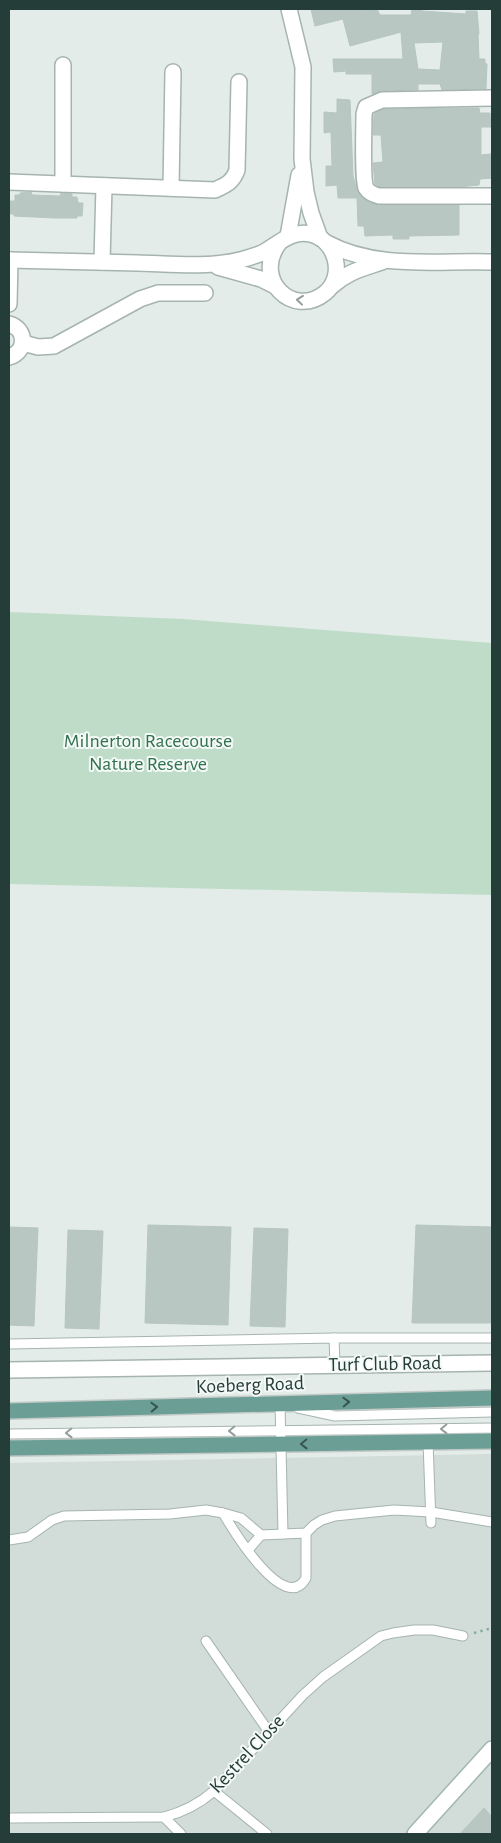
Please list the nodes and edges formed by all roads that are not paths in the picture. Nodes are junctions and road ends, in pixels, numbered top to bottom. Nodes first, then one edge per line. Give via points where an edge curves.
1 (289, 9) edge
2 (63, 65) dead end
3 (174, 72) dead end
4 (239, 82) dead end
5 (492, 98) edge
6 (302, 159) junction
7 (9, 182) edge
8 (63, 184) junction
9 (104, 186) junction
10 (171, 188) junction
11 (492, 196) edge
12 (283, 240) junction
13 (323, 240) junction
14 (9, 260) edge
15 (389, 261) junction
16 (102, 262) junction
17 (492, 262) edge
18 (209, 265) junction
19 (275, 286) junction
20 (331, 287) junction
21 (205, 293) dead end
22 (9, 304) edge
23 (9, 324) edge
24 (23, 343) junction
25 (9, 357) edge
26 (334, 1338) junction
27 (492, 1338) edge
28 (9, 1344) edge
29 (492, 1363) edge
30 (335, 1365) junction
31 (9, 1370) edge
32 (492, 1398) edge
33 (280, 1404) junction
34 (9, 1411) edge
35 (492, 1412) edge
36 (492, 1428) edge
37 (9, 1434) edge
38 (281, 1437) junction
39 (492, 1441) edge
40 (428, 1442) junction
41 (9, 1448) edge
42 (431, 1512) junction
43 (223, 1513) junction
44 (492, 1522) edge
45 (431, 1523) dead end
46 (283, 1534) junction
47 (306, 1534) junction
48 (261, 1536) junction
49 (9, 1540) edge
50 (248, 1550) junction
51 (463, 1636) road end
52 (206, 1641) dead end
53 (269, 1732) junction
54 (492, 1749) edge
55 (214, 1792) junction
56 (164, 1817) junction
57 (9, 1818) edge
58 (181, 1834) edge
59 (266, 1834) edge
60 (415, 1834) edge

1 - 6 street via 303,67
2 - 8 street
3 - 10 street
4 - 10 street via 237,170 234,179 215,190
5 - 11 street via 382,100 366,107 364,114 365,177 366,188 371,193 379,196
6 - 12 street
6 - 13 street via 311,213
7 - 8 street
8 - 9 street
9 - 10 street
9 - 16 street
12 - 13 street via 304,233
12 - 18 street via 246,259
12 - 19 street via 270,259
13 - 15 street via 352,254
13 - 20 street via 336,259 337,269
14 - 16 street
14 - 22 street
15 - 17 street
15 - 20 street via 344,276
16 - 18 street
18 - 19 street via 242,272
20 -> 19 street via 324,294 307,301 289,298
21 - 24 street via 158,293 140,299 54,346 38,347
23 - 24 street via 18,329
24 - 25 street via 18,353
26 - 27 lane
26 - 28 lane
26 - 30 lane
29 - 30 street, Turf Club Road
30 - 31 street, Turf Club Road
33 -> 32 main road, Koeberg Road
34 -> 33 main road, Koeberg Road
33 - 35 lane via 335,1416
33 - 38 lane
36 -> 38 lane
38 -> 37 lane
40 -> 38 main road
38 - 41 main road
38 - 46 lane
39 - 40 main road
40 - 42 lane
42 - 44 lane
42 - 45 lane
42 - 47 lane via 394,1510 344,1514 322,1520
43 - 48 lane via 242,1518
43 - 49 lane via 206,1510 64,1516 52,1520 28,1537
43 - 50 lane
46 - 47 lane
46 - 48 lane
47 - 50 lane via 306,1578 296,1588 278,1582 264,1571
48 - 50 lane
51 - 53 lane, Kestrel Close via 414,1630 382,1636 323,1677
52 - 53 lane
53 - 55 lane, Kestrel Close
54 - 60 street
55 - 56 lane, Kestrel Close via 181,1813
55 - 59 lane
56 - 57 lane, Kestrel Close
56 - 58 lane

